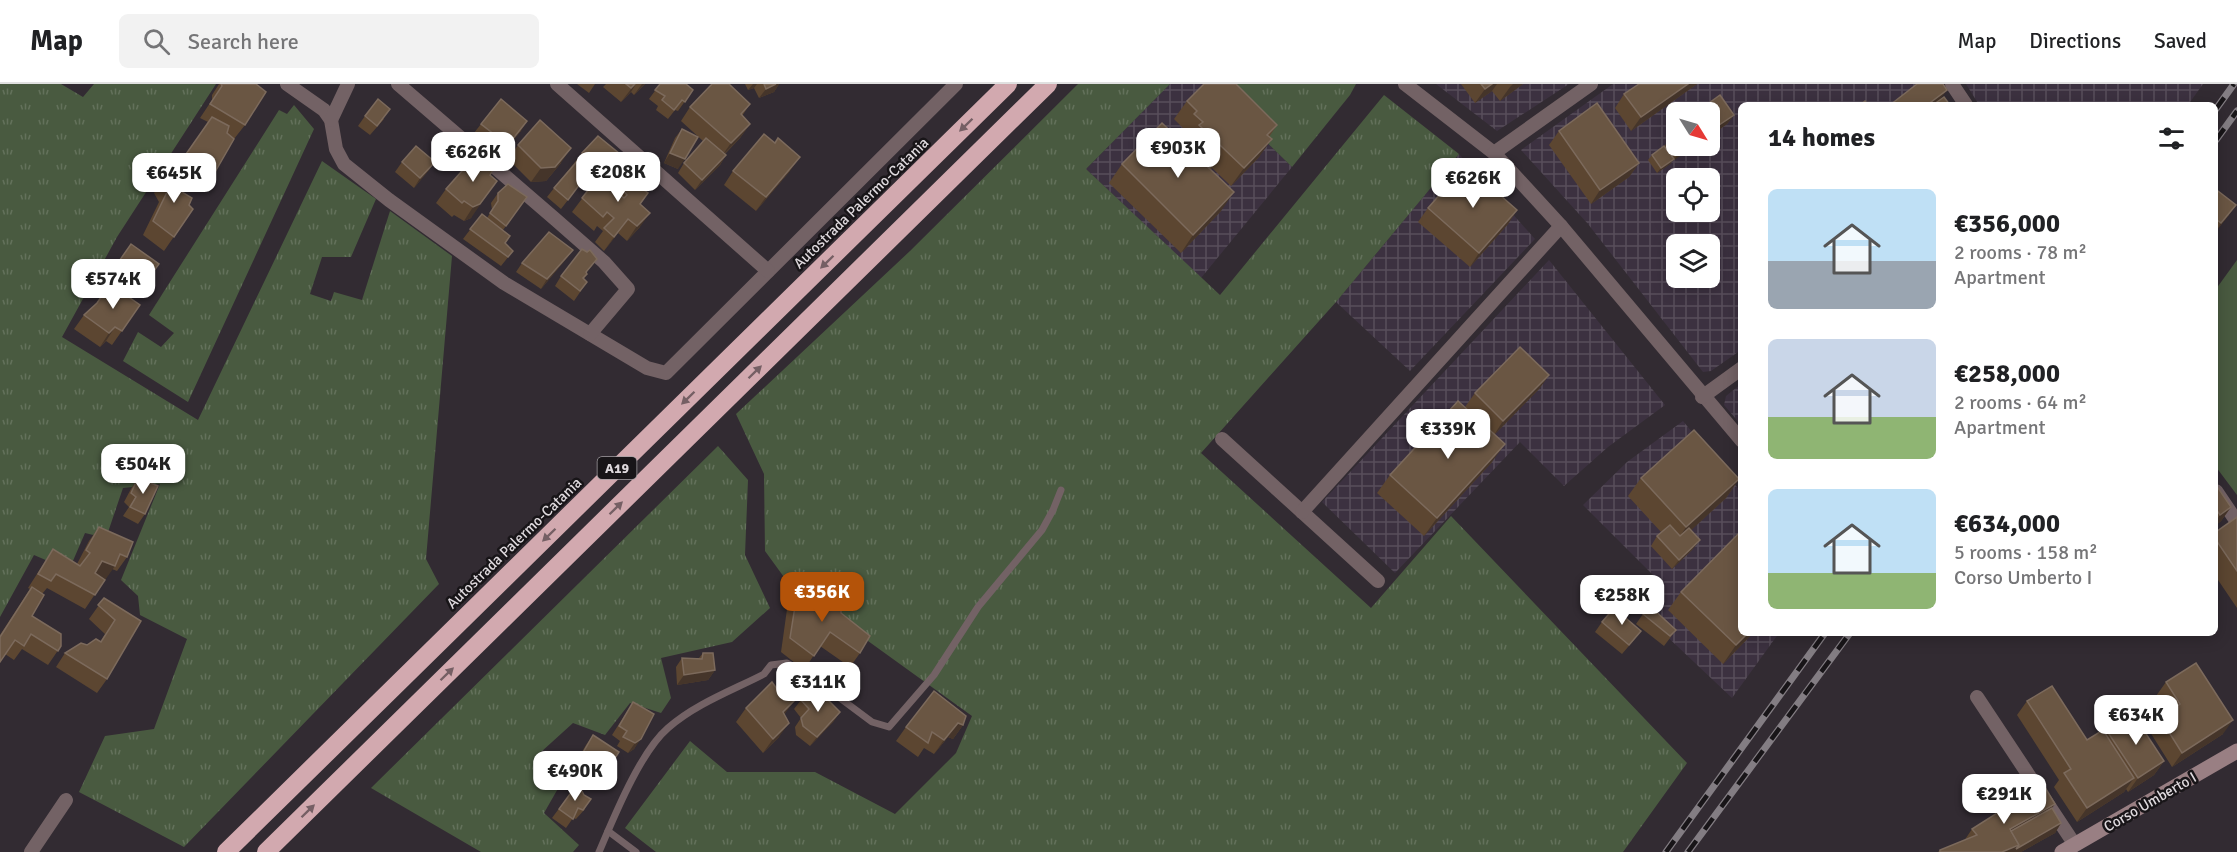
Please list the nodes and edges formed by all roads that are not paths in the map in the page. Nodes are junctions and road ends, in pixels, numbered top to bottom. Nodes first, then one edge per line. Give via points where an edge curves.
1 (287, 84) edge
2 (348, 84) edge
3 (398, 84) edge
4 (557, 84) edge
5 (956, 84) edge
6 (1008, 84) edge
7 (1048, 84) edge
8 (1405, 84) edge
9 (1591, 84) edge
10 (1952, 84) edge
11 (1964, 102) edge
12 (331, 120) junction
13 (1494, 153) junction
14 (1561, 226) junction
15 (768, 271) junction
16 (590, 334) junction
17 (1738, 371) edge
18 (1702, 397) junction
19 (1738, 437) edge
20 (1222, 439) dead end
21 (1061, 490) dead end
22 (2218, 494) edge
23 (1302, 512) junction
24 (2237, 522) edge
25 (1378, 581) dead end
26 (1977, 697) dead end
27 (2237, 751) edge
28 (66, 800) dead end
29 (608, 831) junction
30 (2069, 848) edge
31 (31, 852) edge
32 (226, 852) edge
33 (266, 852) edge
34 (599, 852) edge
35 (636, 852) edge

1 - 12 street via 324,110
2 - 12 street
3 - 16 street via 604,262 628,289
4 - 15 street
5 - 15 street
6 -> 32 highway, Autostrada Palermo-Catania / A19
33 -> 7 highway, A19
8 - 13 street
9 - 13 street
10 - 11 street
12 - 16 street via 336,149 344,164 504,284
13 - 14 street
14 - 18 street
14 - 23 street
15 - 16 street via 666,373 647,368
17 - 18 street
18 - 19 street
20 - 23 street
21 - 29 lane via 1041,530 978,607 934,675 889,727 872,722 787,663 771,665 764,674 667,728 646,755
22 - 24 street
23 - 25 street
26 - 30 street
27 - 30 main road, Corso Umberto I
28 - 31 street
29 - 34 lane
29 - 35 lane

